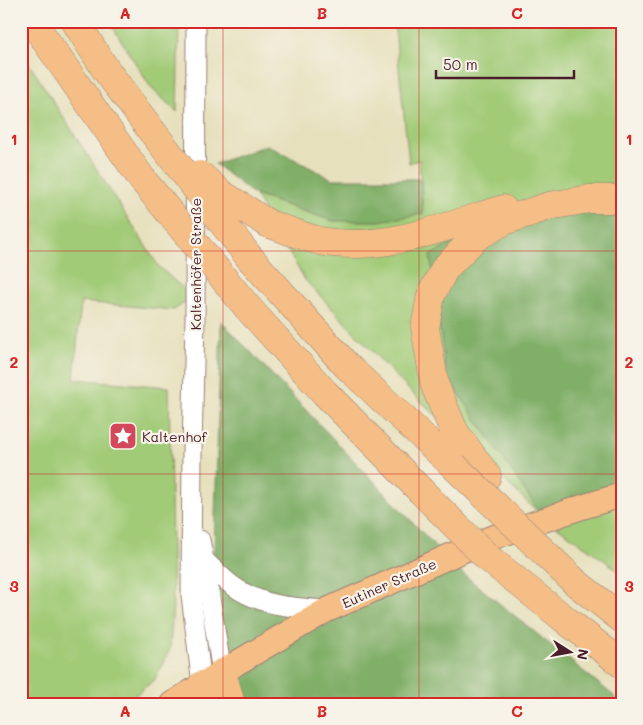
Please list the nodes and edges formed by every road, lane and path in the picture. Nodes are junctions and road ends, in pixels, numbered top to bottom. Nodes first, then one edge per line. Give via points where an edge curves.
1 (32, 21) edge
2 (75, 21) edge
3 (196, 21) edge
4 (151, 130) junction
5 (622, 187) edge
6 (622, 199) edge
7 (622, 495) edge
8 (192, 507) junction
9 (204, 560) junction
10 (579, 575) junction
11 (327, 610) junction
12 (622, 615) edge
13 (622, 619) edge
14 (590, 640) junction
15 (622, 664) edge
16 (622, 685) edge
17 (210, 687) edge
18 (172, 704) edge
19 (231, 704) edge

1 - 14 highway, bridge via 142,179 248,308 419,490 486,556
2 - 4 highway via 106,70
3 - 8 street, Kaltenhöfer Straße
4 - 5 highway, bridge via 220,193 269,224 319,241 355,244 398,239 559,193
4 - 10 highway, bridge via 249,257 347,366 454,466
6 - 10 highway via 589,199 549,206 504,221 476,236 445,268 431,294 425,328 434,386 454,431 486,476
7 - 11 main road, Eutiner Straße via 491,538
8 - 9 street, Kaltenhöfer Straße
8 - 17 street, Kaltenhöfer Straße via 191,595
9 - 11 street via 232,585 254,598 283,607
9 - 17 street, Kaltenhöfer Straße
10 - 12 highway
10 - 13 highway
11 - 17 main road, Eutiner Straße via 235,664
14 - 15 highway
14 - 16 highway
17 - 18 main road, Eutiner Straße
17 - 19 highway

